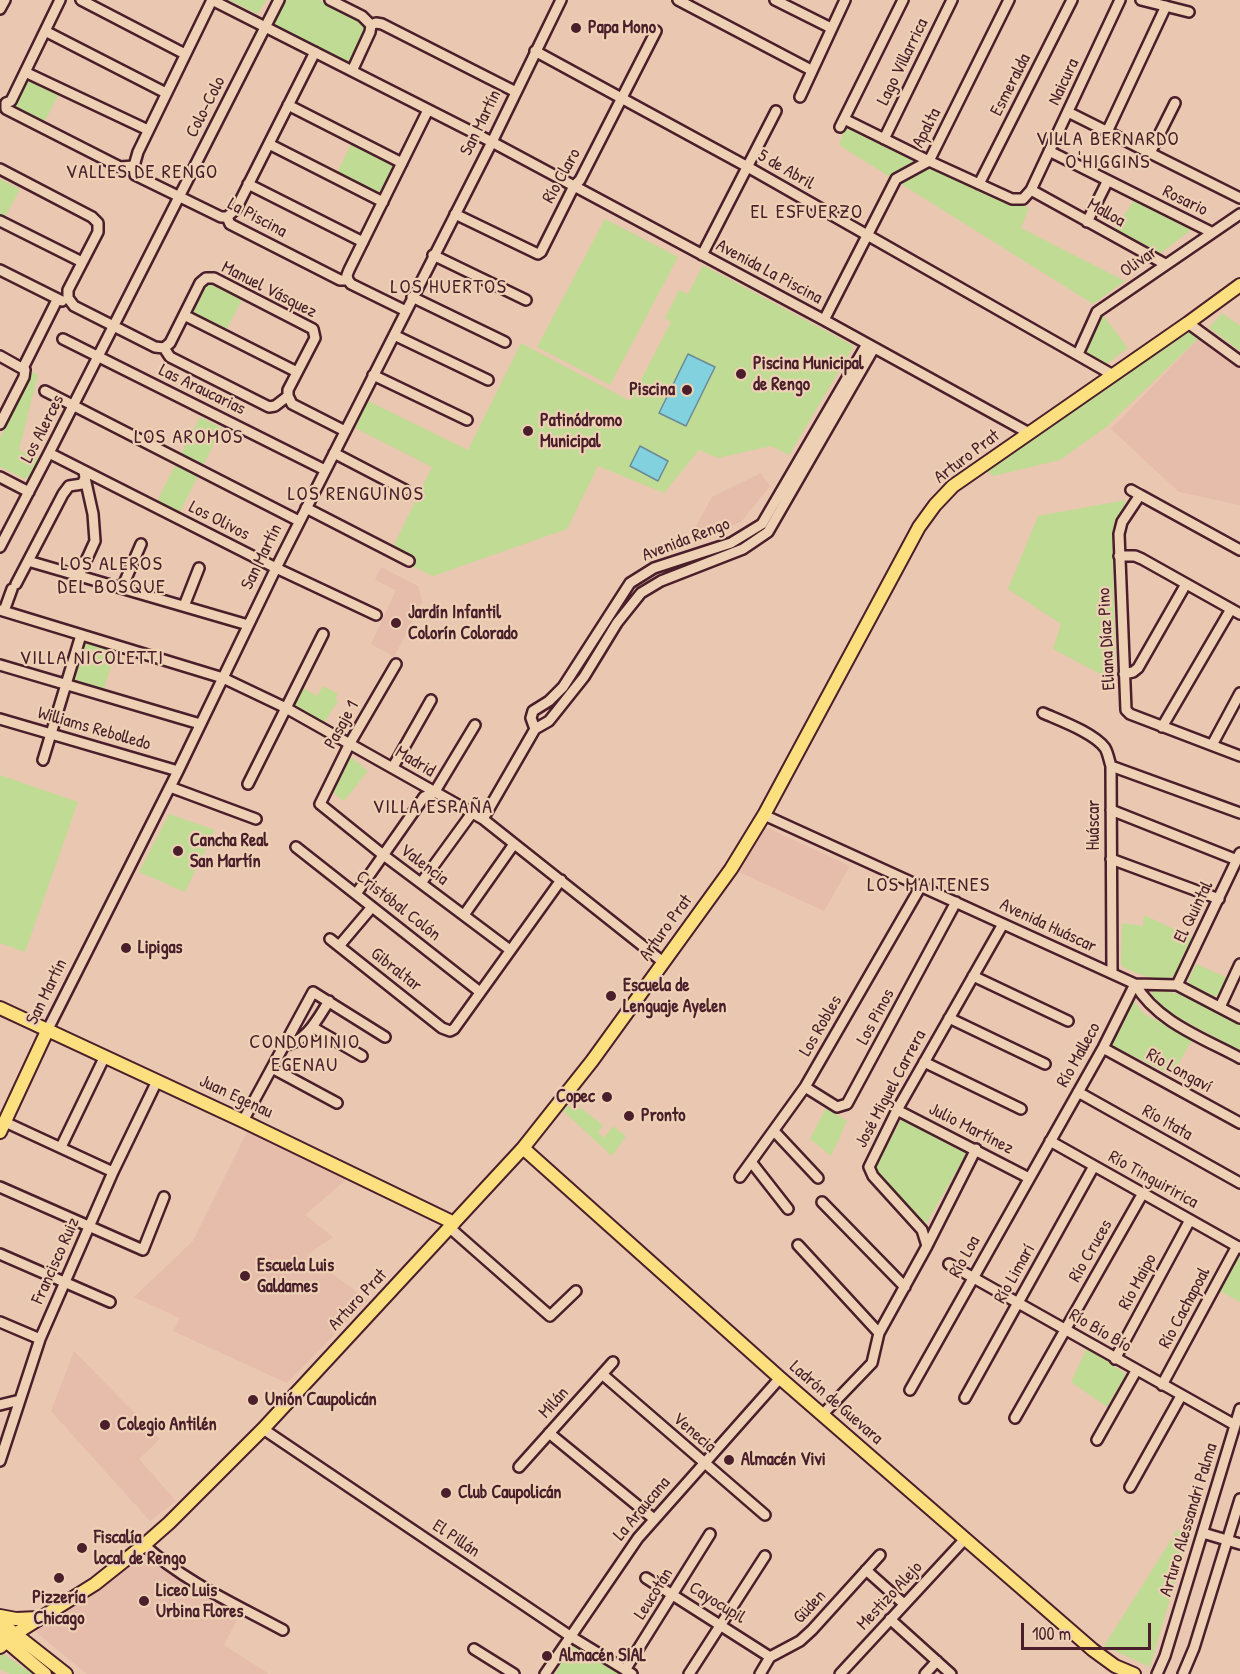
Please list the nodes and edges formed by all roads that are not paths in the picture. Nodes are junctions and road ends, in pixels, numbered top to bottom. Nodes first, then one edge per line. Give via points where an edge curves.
1 (4, 0) edge
2 (60, 0) edge
3 (81, 0) edge
4 (212, 0) edge
5 (279, 0) edge
6 (330, 0) edge
7 (561, 0) edge
8 (678, 0) edge
9 (775, 0) edge
10 (845, 0) edge
11 (903, 0) edge
12 (952, 0) edge
13 (1009, 0) edge
14 (1072, 0) edge
15 (1120, 0) edge
16 (1141, 0) edge
17 (1166, 6) junction
18 (0, 9) edge
19 (1190, 12) dead end
20 (371, 25) junction
21 (266, 27) junction
22 (831, 28) junction
23 (45, 31) junction
24 (656, 31) dead end
25 (535, 51) junction
26 (315, 52) junction
27 (185, 54) junction
28 (811, 70) junction
29 (352, 71) junction
30 (25, 72) junction
31 (516, 92) junction
32 (166, 93) junction
33 (800, 97) dead end
34 (621, 98) junction
35 (3, 103) edge
36 (1175, 104) dead end
37 (288, 105) junction
38 (428, 110) junction
39 (776, 111) dead end
40 (1068, 112) junction
41 (148, 130) junction
42 (1107, 132) junction
43 (884, 139) junction
44 (492, 142) junction
45 (269, 144) junction
46 (1049, 151) junction
47 (1150, 153) junction
48 (929, 161) junction
49 (402, 163) junction
50 (134, 166) junction
51 (746, 166) junction
52 (0, 169) edge
53 (1107, 182) junction
54 (249, 184) junction
55 (979, 184) junction
56 (574, 186) junction
57 (1030, 190) junction
58 (178, 196) junction
59 (1240, 198) edge
60 (383, 202) junction
61 (455, 214) junction
62 (1240, 214) edge
63 (227, 217) junction
64 (0, 221) edge
65 (1087, 222) junction
66 (1211, 232) junction
67 (868, 236) junction
68 (363, 242) junction
69 (433, 255) junction
70 (702, 255) junction
71 (82, 262) junction
72 (1165, 264) junction
73 (0, 270) edge
74 (348, 280) junction
75 (1240, 285) edge
76 (412, 297) junction
77 (57, 300) junction
78 (526, 300) dead end
79 (69, 301) junction
80 (406, 311) junction
81 (184, 315) junction
82 (824, 320) junction
83 (1188, 323) junction
84 (114, 325) junction
85 (394, 335) junction
86 (63, 339) dead end
87 (505, 342) dead end
88 (870, 346) junction
89 (164, 348) junction
90 (1078, 354) junction
91 (0, 356) edge
92 (98, 357) junction
93 (1240, 361) edge
94 (23, 368) junction
95 (297, 372) junction
96 (373, 375) junction
97 (1113, 375) junction
98 (488, 380) dead end
99 (45, 391) dead end
100 (288, 396) junction
101 (73, 406) junction
102 (467, 420) dead end
103 (0, 424) edge
104 (345, 431) junction
105 (1029, 433) junction
106 (50, 453) junction
107 (334, 453) junction
108 (326, 470) junction
109 (84, 475) junction
110 (0, 477) edge
111 (405, 490) dead end
112 (1131, 490) dead end
113 (29, 492) junction
114 (1140, 495) junction
115 (306, 508) junction
116 (300, 521) junction
117 (141, 544) dead end
118 (0, 547) edge
119 (1240, 550) edge
120 (1119, 556) junction
121 (27, 561) junction
122 (409, 561) dead end
123 (199, 568) dead end
124 (276, 568) junction
125 (79, 576) junction
126 (1186, 584) junction
127 (122, 588) junction
128 (184, 606) junction
129 (2, 610) edge
130 (1236, 612) edge
131 (376, 615) dead end
132 (248, 625) junction
133 (322, 634) dead end
134 (81, 635) junction
135 (396, 664) dead end
136 (0, 665) edge
137 (1124, 674) junction
138 (223, 678) junction
139 (66, 684) junction
140 (1239, 698) edge
141 (431, 700) dead end
142 (286, 708) junction
143 (1043, 713) dead end
144 (0, 719) edge
145 (200, 724) junction
146 (475, 725) dead end
147 (1162, 727) junction
148 (535, 729) junction
149 (51, 734) junction
150 (350, 743) junction
151 (1212, 745) junction
152 (1240, 756) edge
153 (43, 760) dead end
154 (1111, 766) junction
155 (393, 767) junction
156 (178, 771) junction
157 (248, 784) dead end
158 (170, 787) junction
159 (434, 793) junction
160 (321, 804) joint
161 (1111, 810) junction
162 (472, 813) junction
163 (1240, 813) edge
164 (764, 815) junction
165 (256, 819) dead end
166 (483, 819) junction
167 (514, 844) junction
168 (296, 847) dead end
169 (382, 854) junction
170 (1238, 856) edge
171 (1111, 859) junction
172 (561, 880) junction
173 (421, 883) junction
174 (921, 886) junction
175 (356, 894) junction
176 (1219, 899) junction
177 (956, 902) junction
178 (372, 907) junction
179 (464, 915) junction
180 (1002, 924) junction
181 (330, 939) dead end
182 (339, 946) junction
183 (510, 950) junction
184 (663, 962) junction
185 (1240, 964) edge
186 (1112, 974) junction
187 (973, 976) junction
188 (1135, 984) junction
189 (1177, 985) junction
190 (480, 992) junction
191 (328, 1001) junction
192 (1220, 1007) junction
193 (0, 1008) edge
194 (949, 1018) junction
195 (1240, 1018) edge
196 (1068, 1021) dead end
197 (312, 1027) junction
198 (48, 1029) junction
199 (385, 1037) dead end
200 (284, 1045) junction
201 (1103, 1048) junction
202 (105, 1056) junction
203 (362, 1056) dead end
204 (1240, 1058) edge
205 (924, 1062) junction
206 (1045, 1064) dead end
207 (272, 1068) junction
208 (157, 1081) junction
209 (805, 1087) junction
210 (1077, 1092) junction
211 (337, 1102) dead end
212 (1022, 1109) dead end
213 (897, 1110) junction
214 (243, 1120) junction
215 (1240, 1123) edge
216 (3, 1127) edge
217 (774, 1131) junction
218 (1050, 1141) junction
219 (61, 1147) junction
220 (523, 1148) junction
221 (976, 1149) junction
222 (752, 1163) junction
223 (1094, 1166) junction
224 (113, 1172) junction
225 (740, 1177) dead end
226 (818, 1178) dead end
227 (1029, 1178) junction
228 (1240, 1183) edge
229 (0, 1187) edge
230 (1143, 1193) junction
231 (164, 1197) dead end
232 (822, 1202) dead end
233 (788, 1209) dead end
234 (1190, 1220) junction
235 (89, 1226) junction
236 (452, 1226) junction
237 (798, 1245) dead end
238 (927, 1246) junction
239 (1238, 1247) edge
240 (0, 1254) edge
241 (949, 1264) dead end
242 (972, 1278) junction
243 (63, 1283) junction
244 (904, 1287) junction
245 (576, 1291) dead end
246 (110, 1302) dead end
247 (1017, 1303) junction
248 (0, 1322) edge
249 (1064, 1330) junction
250 (879, 1333) junction
251 (39, 1339) junction
252 (1115, 1359) junction
253 (613, 1362) dead end
254 (1136, 1371) junction
255 (602, 1374) junction
256 (780, 1378) junction
257 (1162, 1385) junction
258 (910, 1390) dead end
259 (1181, 1396) junction
260 (965, 1398) dead end
261 (20, 1400) junction
262 (0, 1405) edge
263 (1240, 1409) edge
264 (824, 1414) junction
265 (1015, 1418) dead end
266 (1235, 1425) junction
267 (263, 1429) junction
268 (549, 1433) junction
269 (1097, 1440) dead end
270 (0, 1461) edge
271 (704, 1463) junction
272 (519, 1467) dead end
273 (1130, 1487) dead end
274 (1240, 1499) edge
275 (765, 1515) dead end
276 (654, 1519) junction
277 (1203, 1533) junction
278 (710, 1534) dead end
279 (964, 1540) junction
280 (1227, 1540) junction
281 (1240, 1544) edge
282 (144, 1545) junction
283 (880, 1555) dead end
284 (765, 1556) dead end
285 (866, 1570) junction
286 (646, 1578) dead end
287 (673, 1595) junction
288 (904, 1604) junction
289 (0, 1616) edge
290 (39, 1618) junction
291 (890, 1620) junction
292 (0, 1622) edge
293 (721, 1625) junction
294 (283, 1630) dead end
295 (570, 1636) junction
296 (6, 1640) edge
297 (474, 1649) dead end
298 (770, 1657) junction
299 (937, 1661) junction
300 (628, 1672) edge
301 (45, 1674) edge
302 (66, 1674) edge
303 (514, 1674) edge
304 (545, 1674) edge
305 (689, 1674) edge
306 (760, 1674) edge
307 (840, 1674) edge
308 (925, 1674) edge
309 (951, 1674) edge
310 (1134, 1674) edge
311 (1158, 1674) edge
312 (1183, 1674) edge

1 - 18 street
2 - 23 street
3 - 27 street
4 - 21 street
4 - 27 street
5 - 21 street, Colo-Colo
6 - 20 street
7 - 25 street, San Martín
8 - 28 street
9 - 22 street
10 - 22 street
11 - 43 street via 842,123
12 - 43 street, Lago Villarrica
13 - 48 street, Apalta
14 - 55 street, Esmeralda
15 - 40 street, Naicura
16 - 17 street
17 - 19 street
17 - 42 street
20 - 29 street
20 - 31 street via 382,24
21 - 26 street
21 - 58 street, Colo-Colo
22 - 28 street
23 - 30 street
23 - 32 street
24 - 34 street, Río Claro
25 - 31 street, San Martín
25 - 34 street, 5 de Abril
26 - 29 street
26 - 37 street
27 - 32 street
28 - 33 street
29 - 38 street
30 - 35 street via 11,101
30 - 41 street
31 - 44 street, San Martín
32 - 41 street
34 - 51 street, 5 de Abril
34 - 56 street, Río Claro
35 - 50 street via 6,109 120,167
36 - 47 street
37 - 45 street
37 - 49 street
38 - 44 street
38 - 49 street
39 - 51 street
40 - 42 street
40 - 46 street, Naicura
41 - 50 street
42 - 47 street
43 - 48 street
44 - 56 street, Avenida La Piscina
44 - 61 street, San Martín
45 - 54 street
45 - 60 street
46 - 53 street, Rosario
46 - 57 street, Naicura
47 - 59 street
48 - 55 street
48 - 67 street, Apalta via 896,179
49 - 60 street
50 - 58 street, La Piscina via 135,175
51 - 67 street, 5 de Abril
51 - 70 street
52 - 71 street via 97,220 98,232
53 - 65 street
53 - 66 street, Rosario
54 - 63 street via 236,209
54 - 68 street
55 - 57 street via 1012,199 1023,198
56 - 61 street, Río Claro via 538,254
56 - 70 street, Avenida La Piscina
57 - 65 street, Malloa
58 - 63 street, La Piscina via 221,218
58 - 84 street, Colo-Colo
60 - 68 street
61 - 69 street, San Martín
62 - 66 street, Olivar
63 - 74 street, La Piscina via 230,224 340,280
64 - 71 street
65 - 72 street, Malloa
66 - 72 street, Olivar
67 - 82 street, Apalta
67 - 90 street, 5 de Abril
68 - 74 street
69 - 76 street, San Martín
69 - 78 street
70 - 82 street, Avenida La Piscina
71 - 79 street via 68,290
72 - 90 street, Olivar via 1097,312
73 - 77 street
74 - 80 street, La Piscina
75 - 83 main road, Arturo Prat
76 - 80 street, San Martín
76 - 87 street
77 - 79 street
77 - 94 street
79 - 84 street
80 - 85 street, San Martín
81 - 89 street, Manuel Vásquez
81 - 95 street
81 - 95 street, Manuel Vásquez via 202,281 214,278 313,329 315,338
82 - 88 street, Avenida La Piscina
83 - 93 street
83 - 97 main road, Arturo Prat
84 - 89 street
84 - 92 street, Los Alerces
85 - 96 street, San Martín
85 - 98 street
86 - 92 street, Las Araucarias
88 - 105 street, Avenida La Piscina
88 - 148 street, Avenida Rengo via 768,532 743,549 641,593 617,623 584,677 549,721
88 - 148 street, Avenida Rengo via 762,524 731,543 654,568 630,583 563,687 533,711
89 - 100 street via 170,357 269,407
90 - 97 street, 5 de Abril
91 - 94 street
92 - 101 street, Los Alerces
92 - 108 street, Las Araucarias
94 - 103 street via 24,377
95 - 100 street, Manuel Vásquez
96 - 102 street
96 - 104 street, San Martín
97 - 105 main road, Arturo Prat
99 - 101 street
100 - 104 street via 292,404
101 - 106 street, Los Alerces
101 - 116 street
104 - 107 street, San Martín
105 - 164 main road, Arturo Prat via 953,486 919,527
106 - 109 street, Los Olivos
106 - 113 street, Los Alerces
107 - 108 street, San Martín
107 - 111 street
108 - 115 street, San Martín
109 - 121 street via 82,484 69,486
109 - 124 street, Los Olivos
109 - 125 street via 95,541
110 - 113 street
112 - 114 street
113 - 118 street, Los Alerces
114 - 119 street
114 - 120 street, Eliana Díaz Pino via 1122,522
115 - 116 street, San Martín
115 - 122 street
116 - 124 street, San Martín
117 - 127 street
120 - 126 street via 1135,556
120 - 137 street, Eliana Díaz Pino
121 - 125 street
121 - 129 street
123 - 128 street
124 - 131 street, Los Olivos
124 - 132 street, San Martín
125 - 127 street
126 - 130 street
126 - 137 street via 1138,668
127 - 128 street
128 - 132 street
129 - 134 street, Madrid
130 - 147 street
132 - 138 street, San Martín
133 - 142 street
134 - 138 street, Madrid
134 - 139 street
135 - 150 street, Pasaje 1
136 - 139 street
137 - 147 street, Eliana Díaz Pino via 1126,710
138 - 142 street, Madrid
138 - 145 street, San Martín
139 - 145 street
139 - 149 street
140 - 151 street
141 - 155 street
142 - 150 street, Madrid
142 - 157 street
143 - 154 street, Huáscar via 1102,744
144 - 149 street, Williams Rebolledo
145 - 156 street, San Martín
146 - 159 street
147 - 151 street, Eliana Díaz Pino
148 - 166 street, Avenida Rengo
149 - 153 street
149 - 156 street, Williams Rebolledo
150 - 155 street, Madrid
150 - 160 street, Pasaje 1
151 - 152 street, Eliana Díaz Pino
154 - 161 street, Huáscar
154 - 163 street
155 - 159 street, Madrid
156 - 158 street, San Martín
158 - 165 street
158 - 198 street, San Martín
159 - 162 street, Madrid
159 - 169 street via 424,797
160 - 169 street, Valencia
161 - 170 street
161 - 171 street, Huáscar
162 - 166 street, Madrid
162 - 173 street
164 - 174 street, Avenida Huáscar
164 - 184 main road, Arturo Prat via 731,869
166 - 167 street, Madrid
167 - 172 street, Madrid
167 - 179 street
168 - 175 street, Cristóbal Colón
169 - 173 street, Valencia
169 - 175 street
170 - 176 street, El Quintal
171 - 176 street
171 - 186 street, Huáscar
172 - 183 street
172 - 184 street, Madrid
173 - 179 street, Valencia
174 - 177 street, Avenida Huáscar
174 - 209 street, Los Robles
175 - 178 street, Cristóbal Colón
176 - 189 street, El Quintal
177 - 180 street, Avenida Huáscar
177 - 209 street, Los Pinos via 847,1104 837,1107
178 - 182 street
178 - 190 street, Cristóbal Colón
179 - 183 street, Valencia
180 - 186 street, Avenida Huáscar
180 - 187 street, José Miguel Carrera
181 - 182 street, Gibraltar
182 - 190 street, Gibraltar via 450,1031
183 - 190 street
184 - 220 main road, Arturo Prat
185 - 192 street
186 - 188 street, Avenida Huáscar
187 - 194 street, José Miguel Carrera
187 - 196 street
188 - 189 street
188 - 201 street, Río Malleco
188 - 204 street, Avenida Huáscar via 1167,1019
189 - 192 street
191 - 197 street
191 - 199 street
191 - 200 street via 313,992
192 - 195 street
193 - 198 main road, Juan Egenau
194 - 205 street, José Miguel Carrera
194 - 206 street
197 - 200 street via 293,1044
197 - 203 street
198 - 202 main road, Juan Egenau
198 - 216 main road, San Martín
200 - 207 street
201 - 210 street, Río Malleco
201 - 215 street, Río Longaví
202 - 208 main road, Juan Egenau
202 - 219 street
205 - 212 street
205 - 213 street, José Miguel Carrera
207 - 211 street
207 - 214 street
208 - 214 main road, Juan Egenau
208 - 224 street, Francisco Ruiz
209 - 217 street, Los Robles
210 - 218 street, Río Malleco
210 - 228 street, Río Itata
213 - 221 street, Julio Martínez
213 - 238 street, José Miguel Carrera via 869,1167 921,1230
214 - 236 main road, Juan Egenau
216 - 219 street
217 - 222 street, Los Robles
217 - 226 street
218 - 223 street, Río Tinguiririca
218 - 227 street, Río Loa
219 - 224 street
220 - 236 main road, Arturo Prat
220 - 256 main road, Ladrón de Guevara
221 - 227 street, Julio Martínez
221 - 238 street
222 - 225 street, Los Robles
222 - 233 street
223 - 230 street, Río Tinguiririca
223 - 247 street, Río Limarí
224 - 235 street, Francisco Ruiz
227 - 242 street, Río Loa
229 - 235 street
230 - 234 street, Río Tinguiririca
230 - 249 street, Río Cruces
231 - 235 street via 143,1250
232 - 244 street
234 - 239 street, Río Tinguiririca
234 - 252 street, Río Maipo
235 - 243 street, Francisco Ruiz
236 - 245 street via 550,1316
236 - 267 main road, Arturo Prat
237 - 250 street
238 - 244 street
239 - 257 street, Río Cachapoal
240 - 243 street
241 - 242 street, Río Bío Bío
242 - 247 street, Río Bío Bío
242 - 258 street, Río Loa
243 - 246 street
243 - 251 street, Francisco Ruiz
244 - 250 street
247 - 249 street, Río Bío Bío
247 - 260 street, Río Limarí
248 - 251 street
249 - 252 street, Río Bío Bío
249 - 265 street, Río Cruces
250 - 264 street via 872,1364
251 - 261 street, Francisco Ruiz
252 - 254 street, Río Bío Bío
253 - 255 street, Milán
254 - 257 street, Río Bío Bío
254 - 269 street
255 - 268 street, Milán
255 - 271 street, Venecia
256 - 264 main road, Ladrón de Guevara
256 - 271 street, La Araucana
257 - 259 street, Río Bío Bío
259 - 266 street, Río Bío Bío
259 - 273 street
261 - 262 street
261 - 270 street, Francisco Ruiz
263 - 266 street, Arturo Alessandri Palma
264 - 279 main road, Ladrón de Guevara
266 - 277 street, Arturo Alessandri Palma
267 - 282 main road, Arturo Prat
267 - 295 street, El Pillán
268 - 272 street, Milán
268 - 276 street
271 - 275 street, Venecia
271 - 276 street, La Araucana
274 - 280 street
276 - 295 street, La Araucana
277 - 280 street
277 - 311 street, Arturo Alessandri Palma
278 - 287 street, Leucotán
279 - 288 street, Mestizo Alejo
279 - 310 main road, Ladrón de Guevara via 1093,1650
280 - 281 street
280 - 312 street
282 - 290 main road, Arturo Prat via 95,1584
282 - 294 street via 186,1578
283 - 285 street, Güden
284 - 293 street
285 - 288 street
285 - 298 street, Güden via 800,1641
286 - 287 street, Cayocupil
287 - 293 street, Cayocupil
287 - 300 street, Leucotán
288 - 291 street, Mestizo Alejo
289 - 290 main road
290 - 296 main road, Arturo Prat
291 - 299 street
291 - 307 street, Mestizo Alejo
292 - 296 main road
293 - 298 street, Cayocupil
293 - 305 street
295 - 300 street, El Pillán
295 - 304 street, La Araucana
296 - 301 main road
296 - 302 main road
297 - 303 street
298 - 306 street
299 - 308 street
299 - 309 street

